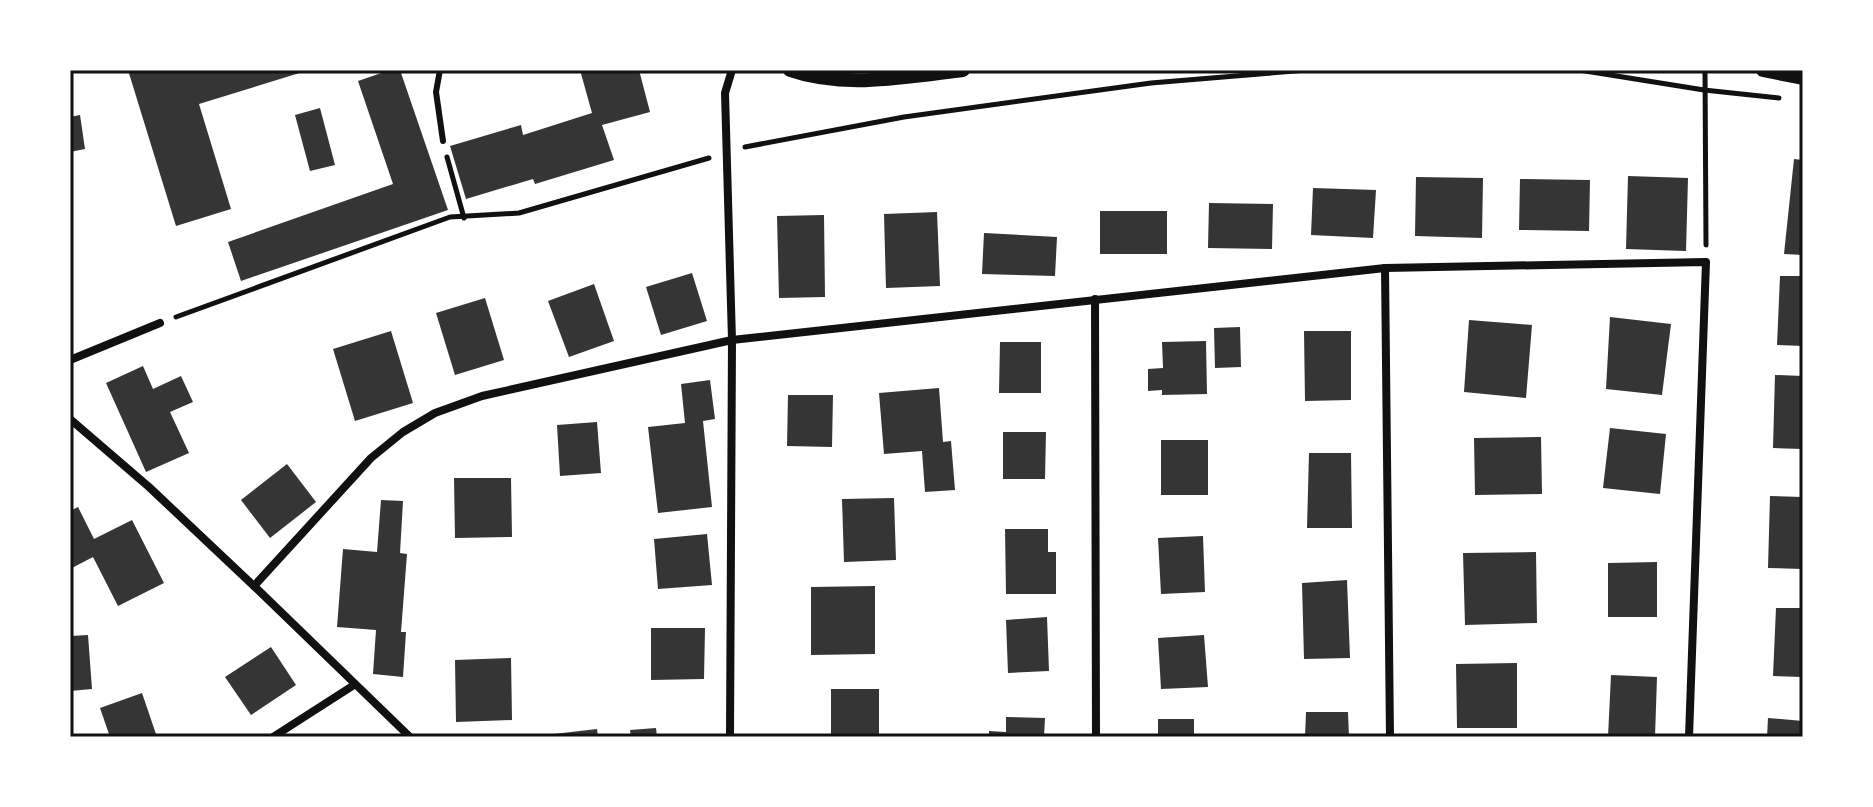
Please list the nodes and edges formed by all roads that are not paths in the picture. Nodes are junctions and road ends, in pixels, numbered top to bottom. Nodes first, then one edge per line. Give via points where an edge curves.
1 (440, 70) edge
2 (732, 70) edge
3 (790, 70) edge
4 (963, 70) edge
5 (1763, 70) edge
6 (1803, 78) edge
7 (443, 141) road end
8 (1385, 268) junction
9 (1095, 299) junction
10 (160, 323) road end
11 (732, 340) junction
12 (70, 360) edge
13 (70, 419) edge
14 (254, 586) junction
15 (354, 685) junction
16 (273, 737) edge
17 (410, 737) edge
18 (730, 737) edge
19 (1096, 737) edge
20 (1390, 737) edge
21 (1689, 737) edge

1 - 7 lane via 436,92
2 - 11 street via 725,93
3 - 4 street via 815,79 869,80
5 - 6 street
8 - 9 street
8 - 20 street
8 - 21 street via 1706,262
9 - 11 street
9 - 19 street
10 - 12 street
11 - 14 street via 482,396 435,413 371,458
11 - 18 street
13 - 14 street
14 - 15 street
15 - 16 street
15 - 17 street

